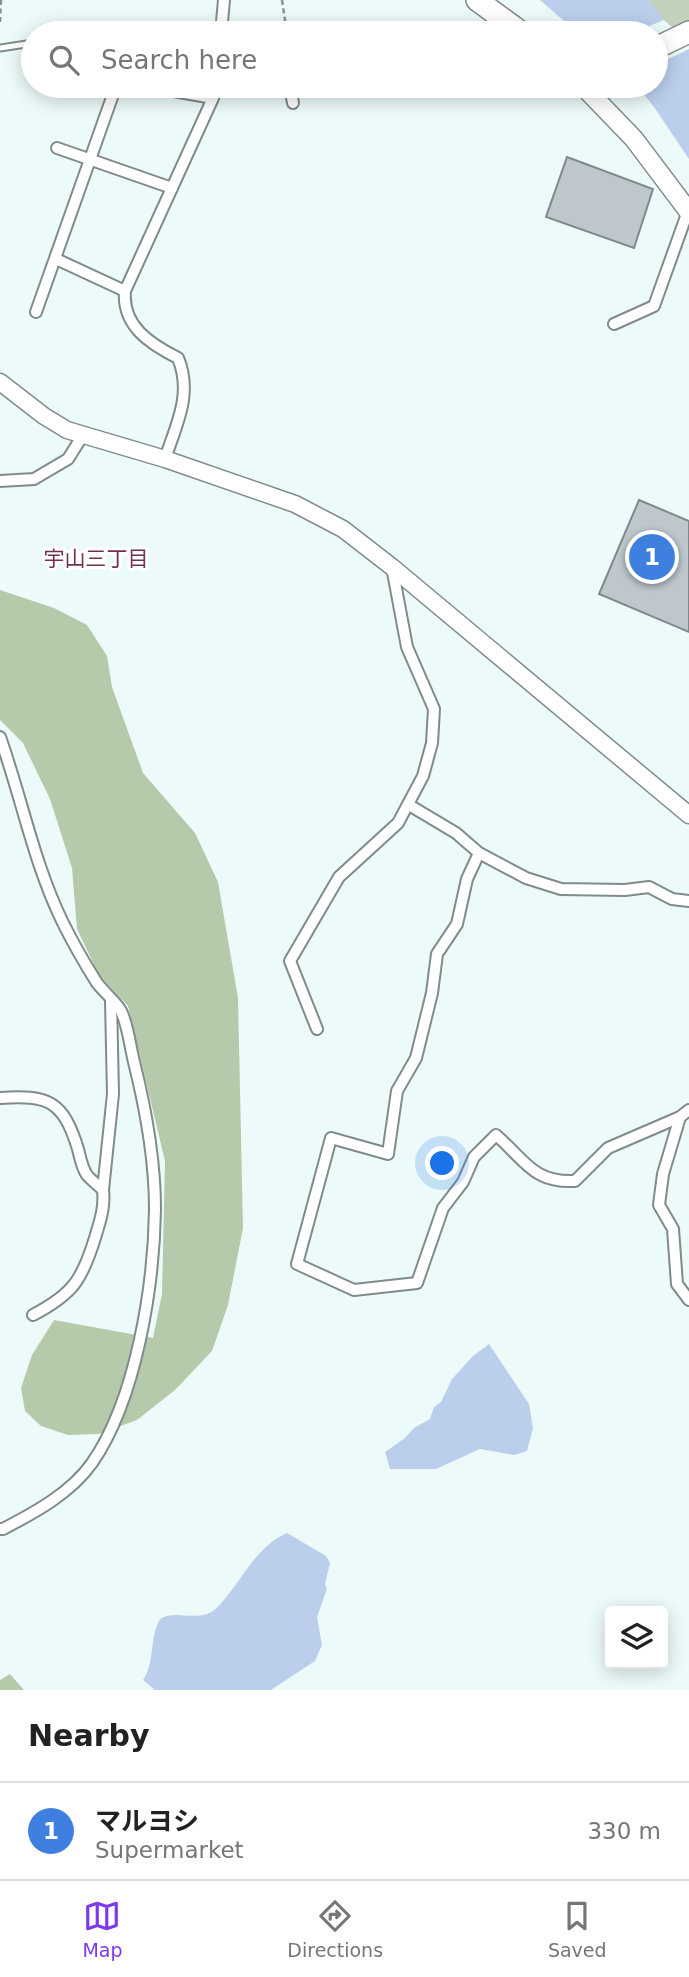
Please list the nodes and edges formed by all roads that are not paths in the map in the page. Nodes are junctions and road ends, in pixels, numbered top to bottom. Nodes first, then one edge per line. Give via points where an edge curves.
1 (224, 0) edge
2 (477, 0) edge
3 (222, 21) edge
4 (506, 21) edge
5 (689, 32) edge
6 (668, 42) edge
7 (21, 45) edge
8 (0, 48) edge
9 (112, 98) edge
10 (213, 98) edge
11 (292, 98) edge
12 (595, 98) edge
13 (293, 103) dead end
14 (57, 148) dead end
15 (90, 160) junction
16 (172, 188) junction
17 (688, 211) edge
18 (56, 260) junction
19 (125, 291) junction
20 (36, 312) dead end
21 (614, 324) dead end
22 (0, 382) edge
23 (83, 435) junction
24 (165, 459) junction
25 (0, 481) edge
26 (392, 567) junction
27 (0, 737) edge
28 (409, 805) junction
29 (689, 815) edge
30 (479, 853) junction
31 (689, 901) edge
32 (111, 1001) junction
33 (317, 1029) dead end
34 (0, 1098) edge
35 (684, 1113) edge
36 (103, 1190) junction
37 (689, 1300) edge
38 (33, 1315) dead end
39 (0, 1529) edge

1 - 3 street
2 - 4 highway
5 - 6 highway
7 - 8 lane
9 - 15 street
10 - 16 street
11 - 13 street
12 - 17 main road via 634,139
14 - 15 street
15 - 16 street
15 - 18 street
16 - 19 street
17 - 21 street via 653,306
18 - 19 street
18 - 20 street
19 - 24 street via 124,304 137,331 178,358 184,373 185,394
22 - 23 street via 57,424
23 - 24 street
23 - 25 street via 68,459 34,480
24 - 26 street via 295,503 342,529
26 - 28 street via 407,647 434,709 424,776
26 - 29 street
27 - 32 street via 45,882 63,923
28 - 30 street
28 - 33 street via 398,823 339,877 290,961
30 - 31 street via 526,878 561,888 649,887 673,900
30 - 35 street via 467,879 457,924 438,954 416,1058 397,1091 388,1154 331,1138 297,1264 354,1290 417,1283 443,1209 474,1157 496,1135 537,1175 556,1182 575,1181 608,1148
32 - 36 street via 113,1094
32 - 39 street via 121,1010 149,1136 155,1209 141,1334 127,1392 91,1466 37,1511
34 - 36 street via 24,1097 56,1106 85,1174
35 - 37 street via 663,1174 659,1205 673,1229 677,1284
36 - 38 street via 104,1206 81,1277 59,1301

